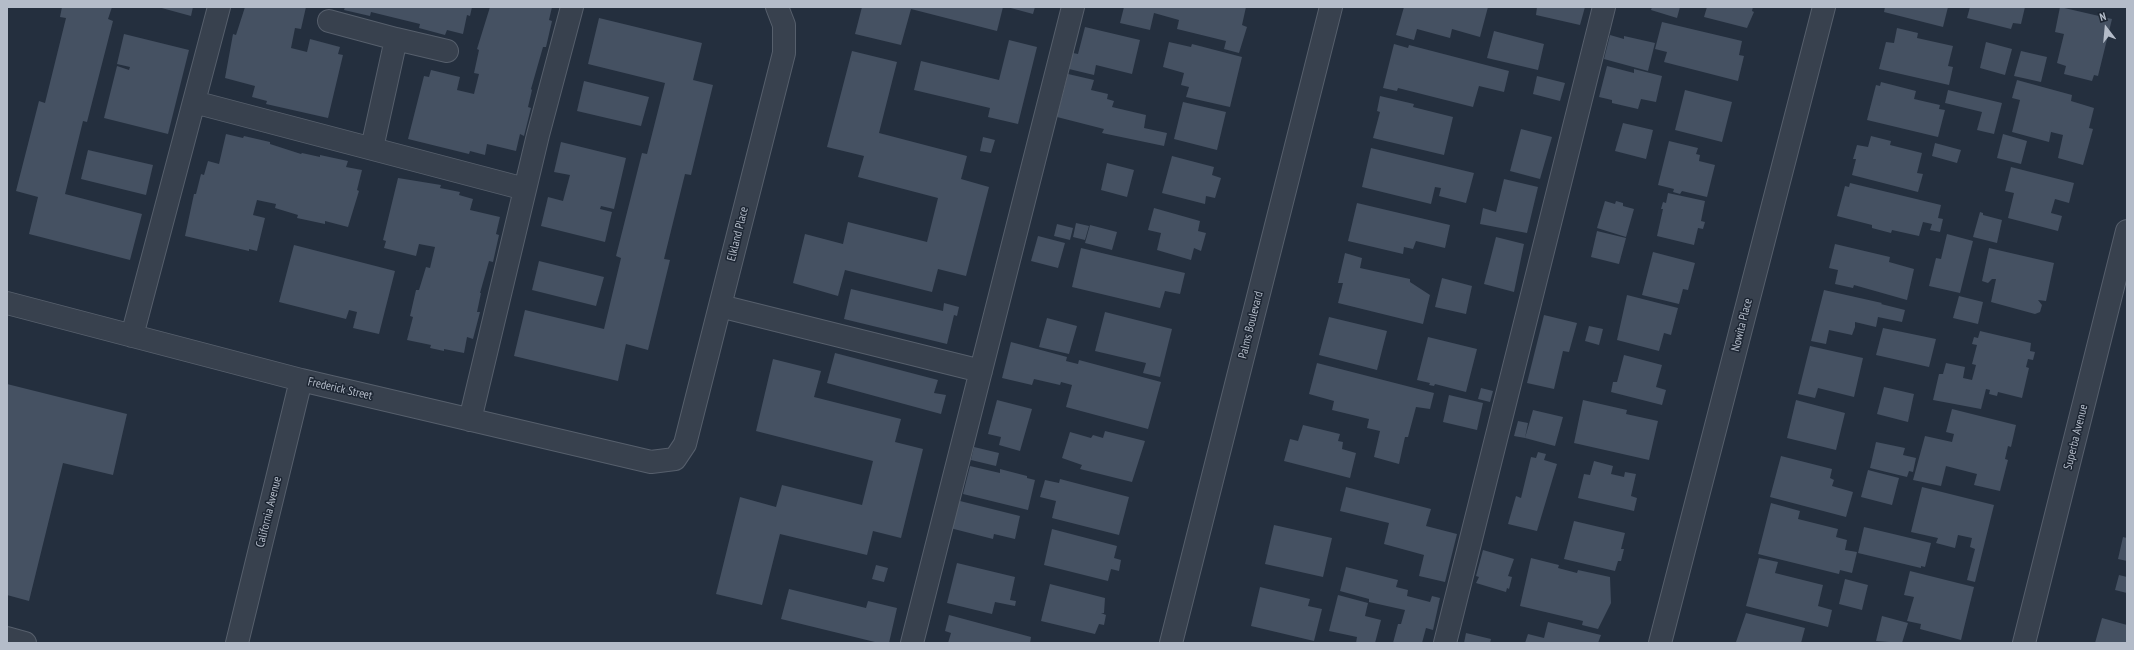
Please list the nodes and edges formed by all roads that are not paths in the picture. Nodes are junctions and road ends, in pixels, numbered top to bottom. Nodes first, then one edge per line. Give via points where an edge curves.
1 (219, 7) edge
2 (572, 7) edge
3 (777, 7) edge
4 (1073, 7) edge
5 (1331, 7) edge
6 (1604, 7) edge
7 (1824, 7) edge
8 (329, 21) dead end
9 (396, 40) junction
10 (447, 51) dead end
11 (194, 102) junction
12 (372, 148) junction
13 (525, 189) junction
14 (2127, 231) edge
15 (7, 303) edge
16 (720, 306) junction
17 (132, 336) junction
18 (981, 371) junction
19 (301, 380) junction
20 (470, 420) junction
21 (675, 459) joint
22 (7, 638) edge
23 (25, 643) edge
24 (237, 643) edge
25 (912, 643) edge
26 (1170, 643) edge
27 (1445, 643) edge
28 (1660, 643) edge
29 (2024, 643) edge

1 - 11 street
2 - 13 street
3 - 16 street, Elkland Place via 784,25 784,53
4 - 18 street
5 - 26 street, Palms Boulevard
6 - 27 street
7 - 28 street, Nowita Place
8 - 9 street
9 - 10 street
9 - 12 street
11 - 12 street
11 - 17 street
12 - 13 street
13 - 20 street
14 - 29 street, Superba Avenue
15 - 17 street, Frederick Street
16 - 18 street
16 - 21 street, Elkland Place via 685,444
17 - 19 street, Frederick Street
18 - 25 street
19 - 20 street, Frederick Street
19 - 24 street, California Avenue
20 - 21 street, Frederick Street via 652,462
22 - 23 street

